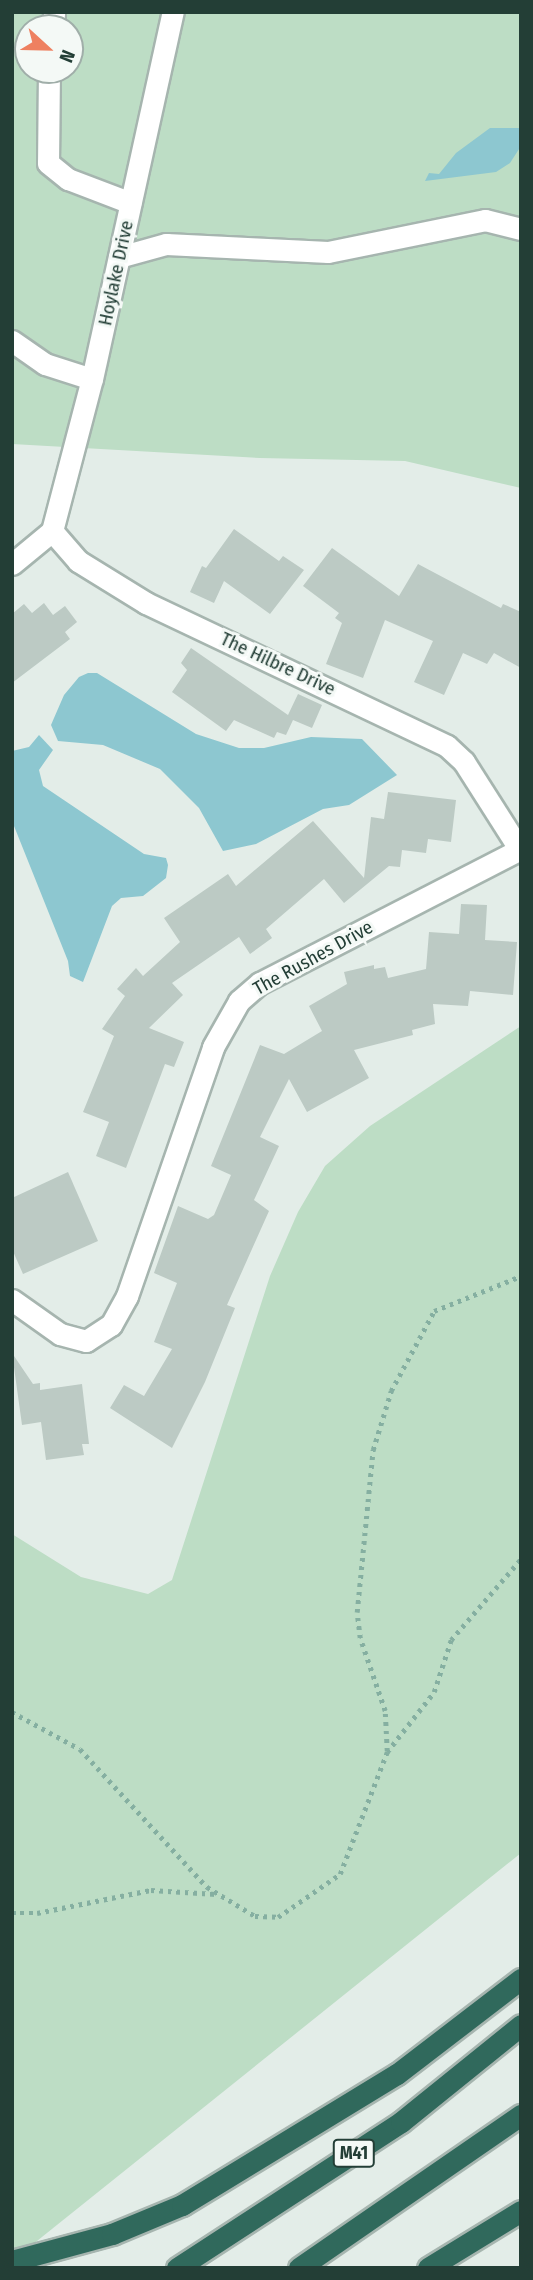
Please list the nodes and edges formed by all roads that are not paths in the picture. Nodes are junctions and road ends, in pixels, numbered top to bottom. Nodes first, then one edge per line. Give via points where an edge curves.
1 (173, 12) edge
2 (49, 84) edge
3 (131, 203) junction
4 (521, 229) edge
5 (119, 257) junction
6 (12, 341) edge
7 (92, 379) junction
8 (52, 531) junction
9 (12, 564) edge
10 (521, 849) edge
11 (12, 1300) edge
12 (521, 1979) edge
13 (521, 2025) edge
14 (521, 2115) edge
15 (521, 2211) edge
16 (12, 2261) edge
17 (177, 2268) edge
18 (299, 2268) edge
19 (428, 2268) edge

1 - 3 street, Hoylake Drive
2 - 3 street via 48,163 68,178
3 - 5 street, Hoylake Drive
4 - 5 street via 485,220 339,251 241,251 166,244
5 - 7 street, Hoylake Drive
6 - 7 street via 45,364
7 - 8 street, Hoylake Drive
8 - 9 street
8 - 10 street, The Hilbre Drive via 78,561 146,603 438,739 464,762
10 - 11 street, The Rushes Drive via 260,983 239,1001 213,1047 127,1296 111,1325 86,1341 60,1334
12 - 16 highway via 397,2074 182,2205 112,2234
13 - 17 highway, M41 via 401,2122
14 - 18 highway
15 - 19 highway

